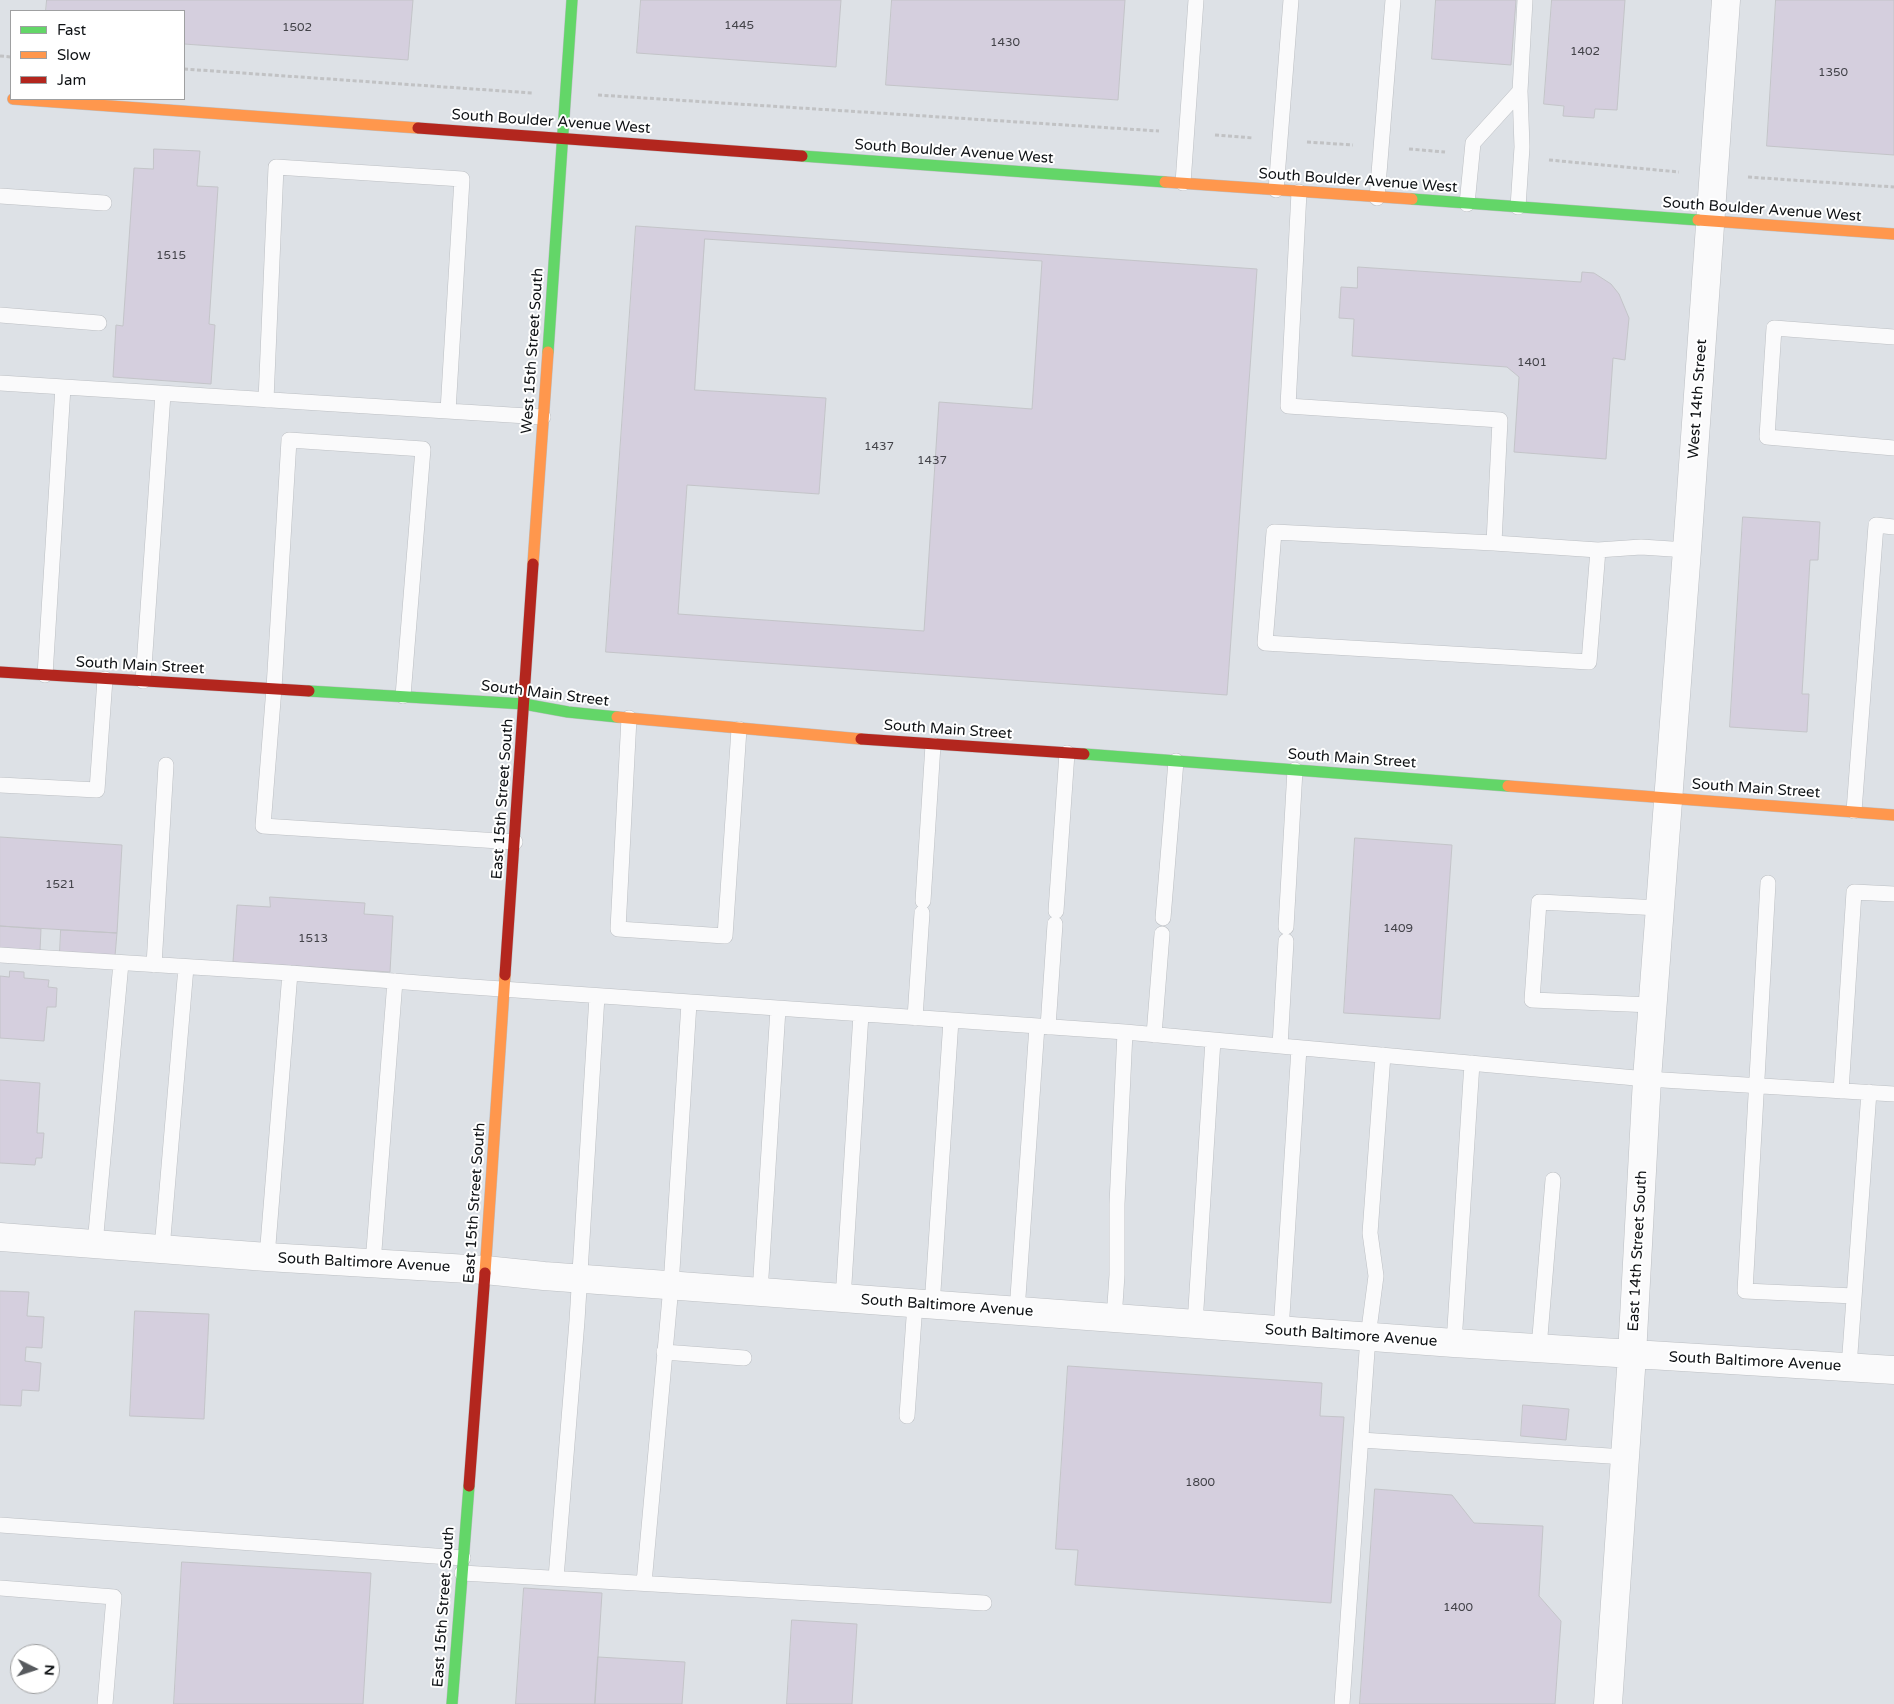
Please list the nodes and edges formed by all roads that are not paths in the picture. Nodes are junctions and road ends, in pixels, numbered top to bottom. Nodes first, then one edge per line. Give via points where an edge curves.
1 (572, 0) edge
2 (1196, 0) edge
3 (1291, 0) edge
4 (1392, 0) edge
5 (1525, 0) edge
6 (1726, 0) edge
7 (1520, 91) junction
8 (26, 100) edge
9 (562, 138) junction
10 (1184, 183) junction
11 (1276, 190) junction
12 (1299, 192) junction
13 (0, 196) edge
14 (1377, 198) junction
15 (104, 202) dead end
16 (1467, 204) junction
17 (1518, 207) junction
18 (1710, 221) junction
19 (1894, 234) edge
20 (0, 315) edge
21 (99, 323) dead end
22 (1894, 338) edge
23 (0, 383) edge
24 (64, 387) junction
25 (163, 394) junction
26 (266, 400) junction
27 (448, 412) junction
28 (543, 416) junction
29 (1894, 448) edge
30 (1894, 527) edge
31 (1494, 543) junction
32 (1598, 550) junction
33 (1687, 550) junction
34 (0, 672) edge
35 (45, 675) junction
36 (106, 679) junction
37 (143, 681) junction
38 (274, 688) junction
39 (403, 696) junction
40 (524, 704) junction
41 (629, 718) junction
42 (739, 729) junction
43 (934, 745) junction
44 (1067, 753) junction
45 (1176, 761) junction
46 (166, 764) dead end
47 (1295, 770) junction
48 (0, 785) edge
49 (1668, 798) junction
50 (1854, 811) junction
51 (1894, 815) edge
52 (515, 842) junction
53 (1768, 883) dead end
54 (1894, 894) edge
55 (1660, 908) junction
56 (1163, 918) dead end
57 (1162, 934) dead end
58 (0, 955) edge
59 (121, 963) junction
60 (154, 965) junction
61 (186, 967) junction
62 (290, 973) junction
63 (395, 981) junction
64 (504, 990) junction
65 (597, 996) junction
66 (690, 1002) junction
67 (1652, 1005) junction
68 (778, 1009) junction
69 (860, 1014) junction
70 (915, 1018) junction
71 (950, 1020) junction
72 (1043, 1027) junction
73 (1125, 1032) junction
74 (1154, 1035) junction
75 (1213, 1040) junction
76 (1280, 1046) junction
77 (1299, 1048) junction
78 (1383, 1055) junction
79 (1472, 1063) junction
80 (1647, 1079) junction
81 (1756, 1085) junction
82 (1841, 1091) junction
83 (1869, 1092) junction
84 (1894, 1094) edge
85 (1553, 1180) dead end
86 (0, 1238) edge
87 (94, 1244) junction
88 (162, 1249) junction
89 (268, 1257) junction
90 (373, 1263) junction
91 (485, 1270) junction
92 (579, 1279) junction
93 (671, 1286) junction
94 (760, 1292) junction
95 (1854, 1296) junction
96 (842, 1299) junction
97 (924, 1305) junction
98 (1017, 1312) junction
99 (1114, 1319) junction
100 (1195, 1324) junction
101 (1281, 1331) junction
102 (1368, 1337) junction
103 (1454, 1343) junction
104 (1539, 1348) junction
105 (664, 1352) junction
106 (1632, 1355) junction
107 (744, 1358) dead end
108 (1849, 1367) junction
109 (1894, 1370) edge
110 (907, 1416) dead end
111 (1361, 1440) junction
112 (1625, 1457) junction
113 (0, 1525) edge
114 (463, 1558) junction
115 (462, 1573) junction
116 (556, 1578) junction
117 (644, 1583) junction
118 (0, 1588) edge
119 (984, 1603) dead end
120 (105, 1704) edge
121 (452, 1704) edge
122 (1342, 1704) edge
123 (1608, 1704) edge

1 - 9 street, West 15th Street South
2 - 10 lane
3 - 11 lane
4 - 14 lane
5 - 7 lane
6 - 18 street, West 14th Street
7 - 16 lane via 1473,143
7 - 17 lane
8 - 9 street, South Boulder Avenue West
9 - 10 street, South Boulder Avenue West
9 - 28 street, West 15th Street South
10 - 11 street, South Boulder Avenue West
11 - 12 street, South Boulder Avenue West
12 - 14 street, South Boulder Avenue West
12 - 31 lane via 1288,406 1500,420
13 - 15 lane
14 - 16 street, South Boulder Avenue West
16 - 17 street, South Boulder Avenue West
17 - 18 street, South Boulder Avenue West
18 - 19 street, South Boulder Avenue West
18 - 33 street, West 14th Street
20 - 21 lane
22 - 29 lane via 1774,328 1767,437
23 - 24 lane
24 - 25 lane
24 - 35 lane
25 - 26 lane
25 - 37 lane
26 - 27 lane
26 - 27 lane via 276,166 462,179
27 - 28 lane
28 - 40 street, West 15th Street South
30 - 50 lane via 1876,525
31 - 32 lane
31 - 32 lane via 1274,532 1265,643 1589,662
32 - 33 lane via 1641,547
33 - 49 street, West 14th Street
34 - 35 street, South Main Street
35 - 36 street, South Main Street
36 - 37 street, South Main Street
36 - 48 lane via 97,790
37 - 38 street, South Main Street
38 - 39 street, South Main Street
38 - 39 lane via 289,440 423,449
38 - 52 lane via 263,826
39 - 40 street, South Main Street
40 - 41 street, South Main Street
40 - 52 street, East 15th Street South
41 - 42 street, South Main Street
41 - 42 lane via 618,929 725,936
42 - 43 street, South Main Street
43 - 44 street, South Main Street
43 - 70 lane
44 - 45 street, South Main Street
44 - 72 lane via 1056,918
45 - 47 street, South Main Street
45 - 56 lane
46 - 60 lane
47 - 49 street, South Main Street
47 - 76 lane
49 - 50 street, South Main Street
49 - 55 street, East 14th Street South
50 - 51 street, South Main Street
52 - 64 street, East 15th Street South
53 - 81 lane
54 - 82 lane via 1854,892
55 - 67 street, East 14th Street South
55 - 67 lane via 1539,902 1532,1000
57 - 74 lane
58 - 59 lane
59 - 60 lane
59 - 87 lane
60 - 61 lane
61 - 62 lane
61 - 88 lane
62 - 63 lane
62 - 89 lane
63 - 64 lane
63 - 90 lane
64 - 65 lane
64 - 91 street, East 15th Street South
65 - 66 lane
65 - 92 lane
66 - 68 lane
66 - 93 lane
67 - 80 street, East 14th Street South
68 - 69 lane
68 - 94 lane
69 - 70 lane
69 - 96 lane
70 - 71 lane
71 - 72 lane
71 - 97 lane
72 - 73 lane
72 - 98 lane
73 - 74 lane
73 - 99 lane
74 - 75 lane
75 - 76 lane
75 - 100 lane
76 - 77 lane
77 - 78 lane
77 - 101 lane
78 - 79 lane
78 - 102 lane via 1370,1233 1376,1276
79 - 80 lane
79 - 103 lane
80 - 81 lane
80 - 106 street, East 14th Street South
81 - 82 lane
81 - 95 lane via 1744,1291
82 - 83 lane
83 - 84 lane
83 - 95 lane
85 - 104 lane
86 - 87 street, South Baltimore Avenue
87 - 88 street, South Baltimore Avenue
88 - 89 street, South Baltimore Avenue
89 - 90 street, South Baltimore Avenue
90 - 91 street, South Baltimore Avenue
91 - 92 street, South Baltimore Avenue
91 - 114 street, East 15th Street South
92 - 93 street, South Baltimore Avenue
92 - 116 lane
93 - 94 street, South Baltimore Avenue
93 - 105 lane
94 - 96 street, South Baltimore Avenue
95 - 108 lane
96 - 97 street, South Baltimore Avenue
97 - 98 street, South Baltimore Avenue
97 - 110 lane
98 - 99 street, South Baltimore Avenue
99 - 100 street, South Baltimore Avenue
100 - 101 street, South Baltimore Avenue
101 - 102 street, South Baltimore Avenue
102 - 103 street, South Baltimore Avenue
102 - 111 lane
103 - 104 street, South Baltimore Avenue
104 - 106 street, South Baltimore Avenue
105 - 107 lane
105 - 117 lane
106 - 108 street, South Baltimore Avenue
106 - 112 street, East 14th Street South
108 - 109 street, South Baltimore Avenue
111 - 112 lane
111 - 122 lane
112 - 123 street, East 14th Street South
113 - 114 lane
114 - 115 street, East 15th Street South
115 - 116 lane
115 - 121 street, East 15th Street South
116 - 117 lane
117 - 119 lane
118 - 120 lane via 114,1597

